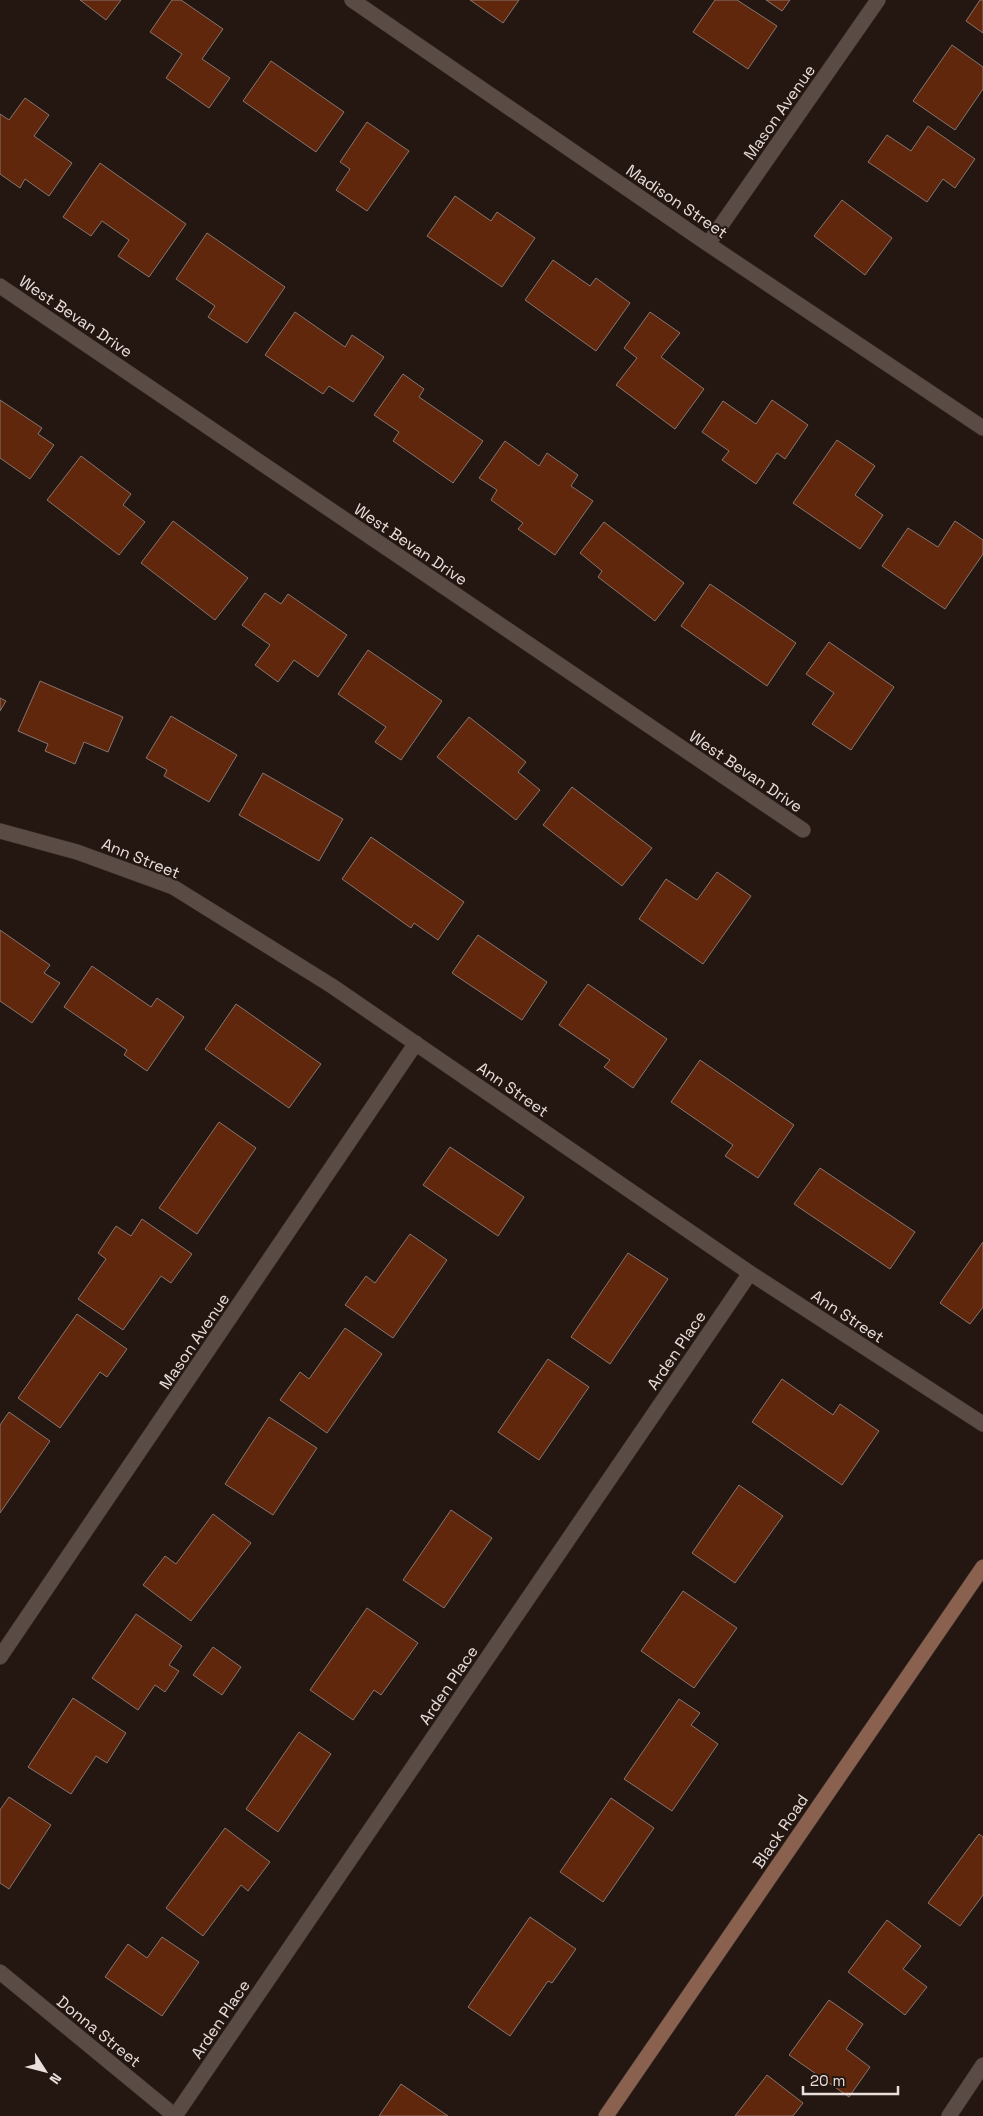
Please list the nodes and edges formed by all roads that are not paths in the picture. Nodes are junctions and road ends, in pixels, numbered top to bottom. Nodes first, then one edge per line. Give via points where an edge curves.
1 (352, 0) edge
2 (878, 0) edge
3 (708, 244) junction
4 (0, 286) edge
5 (983, 428) edge
6 (803, 830) dead end
7 (0, 831) edge
8 (416, 1044) junction
9 (750, 1273) junction
10 (983, 1424) edge
11 (983, 1567) edge
12 (0, 1657) edge
13 (0, 1972) edge
14 (983, 2064) edge
15 (175, 2116) edge
16 (606, 2116) edge
17 (949, 2116) edge

1 - 3 street, Madison Street
2 - 3 street, Mason Avenue
3 - 5 street, Madison Street
4 - 6 street, West Bevan Drive
7 - 8 street, Ann Street via 77,852 173,887 332,986
8 - 9 street, Ann Street
8 - 12 street, Mason Avenue
9 - 10 street, Ann Street
9 - 15 street, Arden Place
11 - 16 main road, Black Road
13 - 15 street, Donna Street
14 - 17 street

